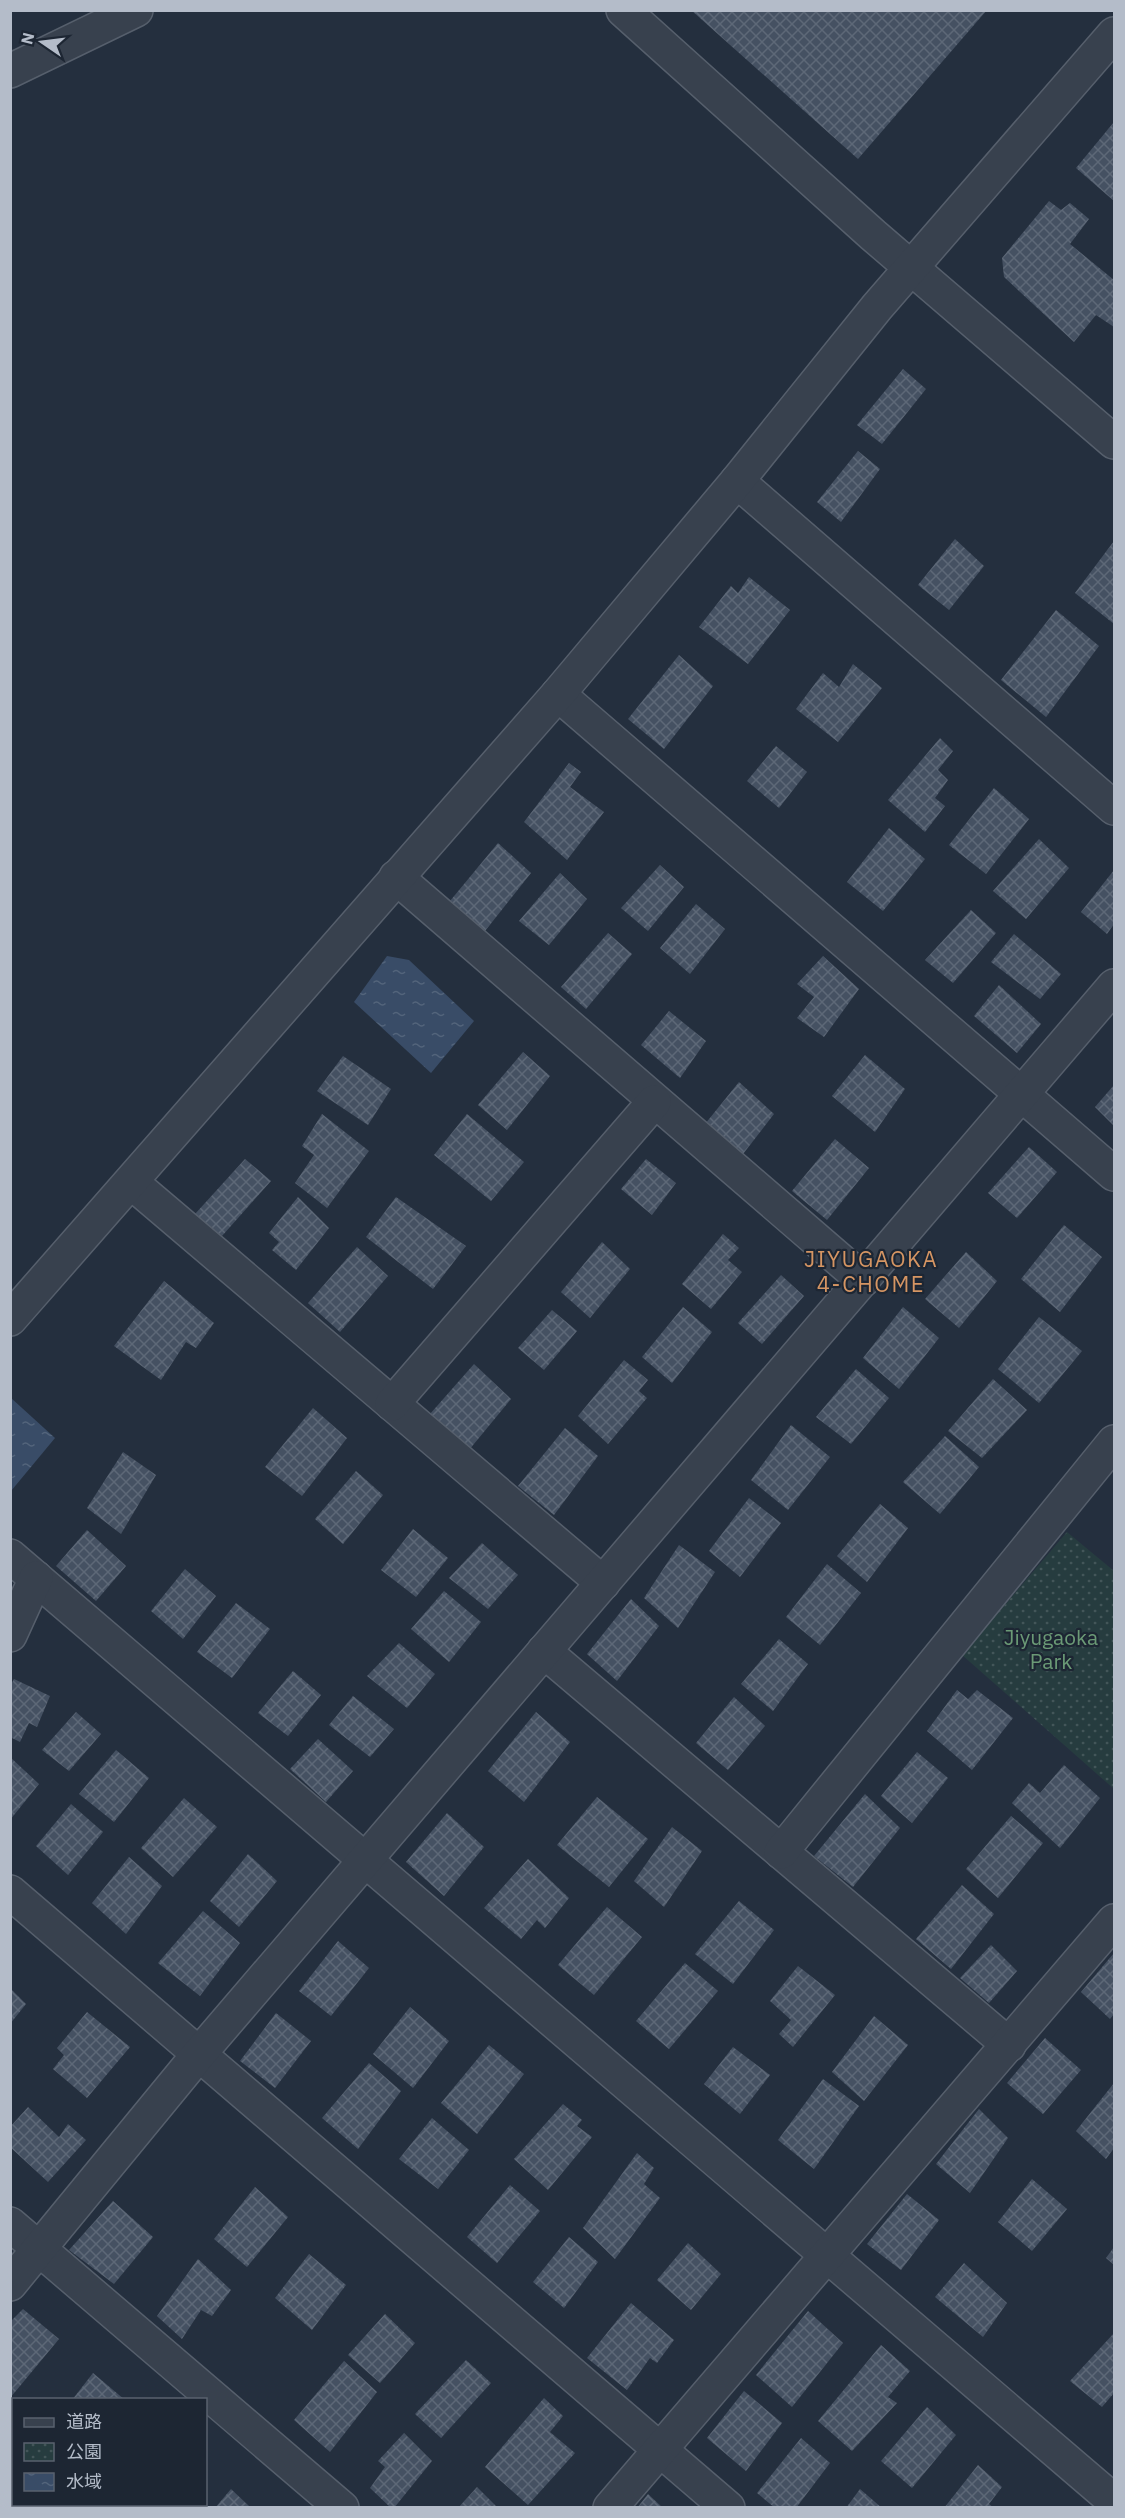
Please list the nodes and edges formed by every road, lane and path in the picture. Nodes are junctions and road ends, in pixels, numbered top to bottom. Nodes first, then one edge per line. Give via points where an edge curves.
1 (136, 10) edge
2 (623, 10) edge
3 (1114, 34) edge
4 (10, 71) edge
5 (910, 267) junction
6 (1114, 442) edge
7 (737, 481) junction
8 (558, 694) junction
9 (1114, 808) edge
10 (396, 877) junction
11 (1114, 986) edge
12 (1022, 1096) junction
13 (654, 1102) junction
14 (1114, 1174) edge
15 (131, 1182) junction
16 (863, 1280) junction
17 (10, 1319) edge
18 (392, 1404) junction
19 (1114, 1442) edge
20 (10, 1556) edge
21 (36, 1578) junction
22 (603, 1583) junction
23 (10, 1635) edge
24 (544, 1651) junction
25 (781, 1852) junction
26 (365, 1860) junction
27 (10, 1892) edge
28 (1114, 1921) edge
29 (1009, 2045) junction
30 (199, 2054) junction
31 (10, 2224) edge
32 (39, 2250) junction
33 (828, 2256) junction
34 (10, 2284) edge
35 (660, 2449) junction
36 (1103, 2492) edge
37 (342, 2508) edge
38 (610, 2508) edge
39 (728, 2508) edge

1 - 4 street
2 - 5 street
3 - 5 street
5 - 6 street
5 - 7 street
7 - 8 street
7 - 9 street
8 - 10 street
8 - 12 street
10 - 13 street
10 - 15 street
11 - 12 street
12 - 14 street
12 - 16 street
13 - 16 street
13 - 18 street
15 - 17 street
15 - 18 street
16 - 22 street
18 - 22 street
19 - 25 street
20 - 21 street
21 - 23 street
21 - 26 street
22 - 24 street
24 - 25 street
24 - 26 street
25 - 29 street
26 - 30 street
26 - 33 street
27 - 30 street
28 - 29 street
29 - 33 street
30 - 32 street
30 - 35 street
31 - 32 street
32 - 34 street
32 - 37 street
33 - 35 street
33 - 36 street
35 - 38 street
35 - 39 street

